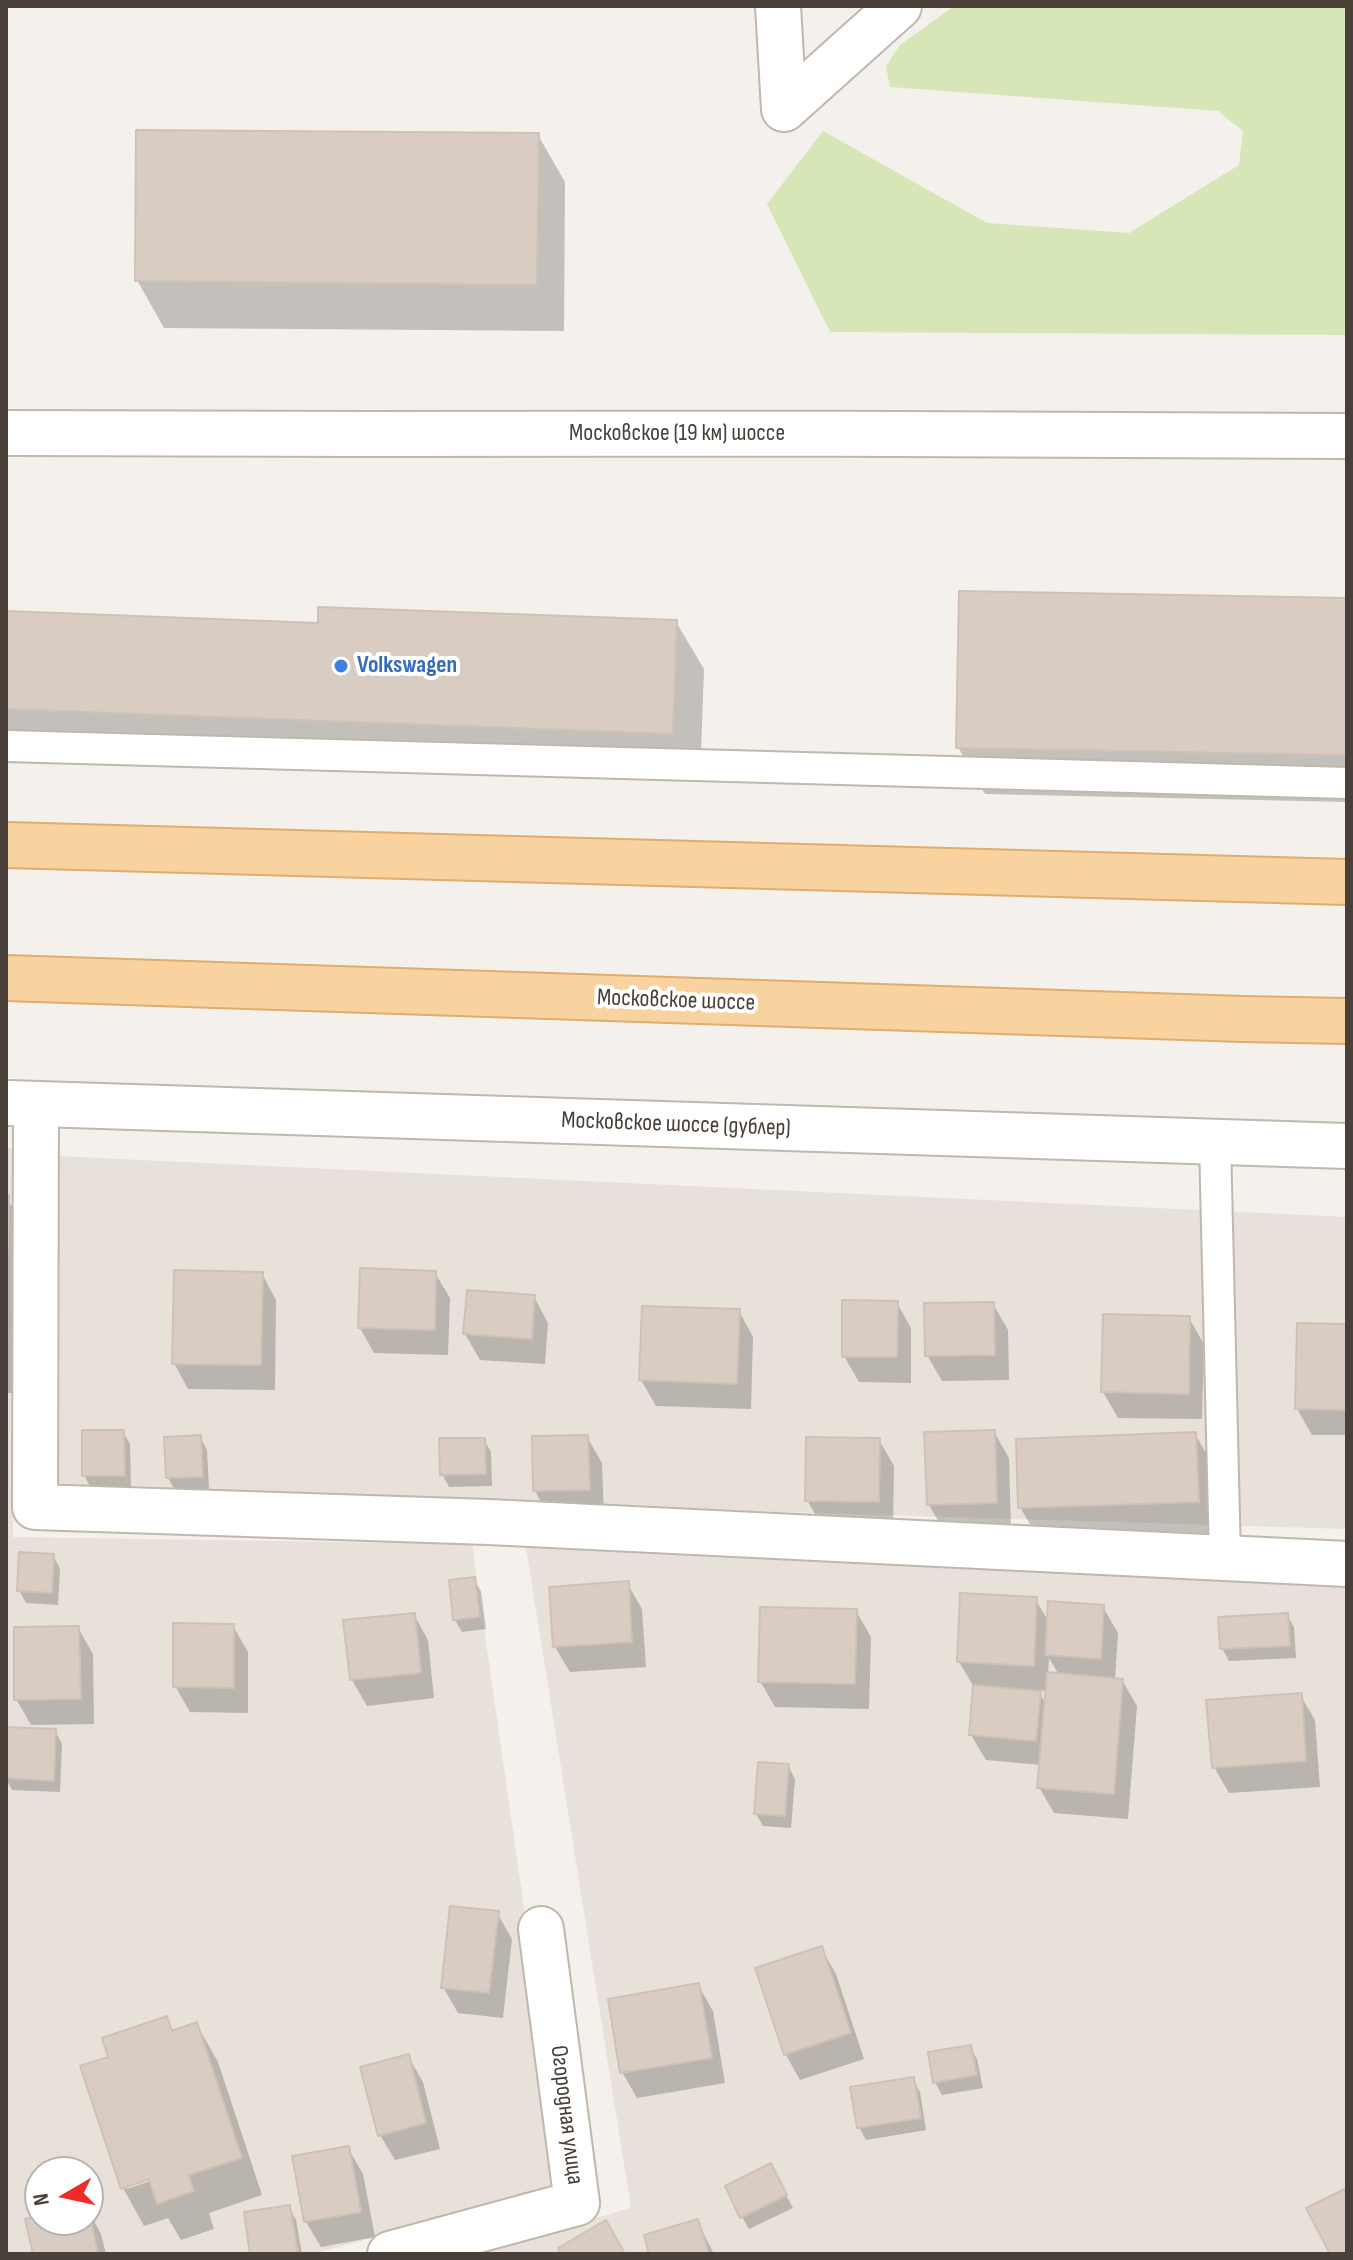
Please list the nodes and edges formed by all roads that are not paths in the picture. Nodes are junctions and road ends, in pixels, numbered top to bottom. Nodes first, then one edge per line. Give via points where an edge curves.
1 (778, 6) edge
2 (899, 6) edge
3 (6, 433) edge
4 (1347, 436) edge
5 (6, 746) edge
6 (1347, 783) edge
7 (6, 845) edge
8 (1347, 882) edge
9 (6, 978) edge
10 (1347, 1021) edge
11 (21, 1104) edge
12 (1215, 1142) junction
13 (1347, 1146) edge
14 (1225, 1559) junction
15 (1347, 1564) edge
16 (541, 1929) dead end
17 (390, 2254) edge

1 - 2 street via 784,109
3 - 4 street, Московское (19 км) шоссе
5 - 6 lane
7 - 8 main road
9 - 10 main road, Московское шоссе
11 - 12 street, Московское шоссе (дублер)
11 - 14 street via 35,1507 489,1522
12 - 13 street, Московское шоссе (дублер)
12 - 14 lane
14 - 15 street
16 - 17 street, Огородная улица via 577,2203

